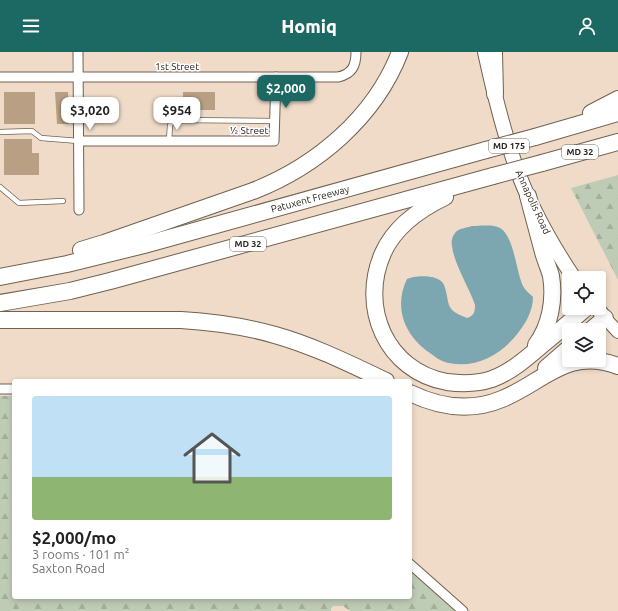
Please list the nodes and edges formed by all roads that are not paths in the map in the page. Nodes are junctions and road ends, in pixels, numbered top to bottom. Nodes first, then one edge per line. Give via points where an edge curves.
1 (78, 52) edge
2 (356, 52) edge
3 (400, 52) edge
4 (485, 52) edge
5 (494, 52) edge
6 (0, 77) edge
7 (78, 77) junction
8 (276, 77) junction
9 (495, 94) junction
10 (618, 99) edge
11 (618, 113) edge
12 (275, 121) junction
13 (0, 132) edge
14 (538, 136) junction
15 (79, 141) junction
16 (168, 141) junction
17 (618, 142) edge
18 (488, 178) junction
19 (0, 187) edge
20 (528, 196) junction
21 (63, 202) dead end
22 (79, 210) dead end
23 (0, 268) edge
24 (570, 271) edge
25 (0, 277) edge
26 (0, 303) edge
27 (578, 315) edge
28 (603, 315) edge
29 (0, 320) edge
30 (618, 332) edge
31 (562, 354) edge
32 (526, 358) junction
33 (618, 366) edge
34 (382, 379) edge
35 (0, 389) edge
36 (12, 389) edge
37 (517, 392) junction
38 (412, 393) edge
39 (412, 566) edge
40 (464, 611) edge

1 - 7 street
2 - 8 street, 1st Street via 352,70 338,77
3 - 23 highway via 376,96 346,132 315,158 274,183 104,243 64,255
4 - 9 main road, Annapolis Road / MD 175
5 - 9 highway
6 - 7 street, 1st Street
7 - 8 street, 1st Street
7 - 15 street
8 - 12 street
9 - 20 main road, Annapolis Road / MD 175 via 514,162
10 - 14 highway
11 - 14 highway, Patuxent Freeway
12 - 16 lane via 174,121 170,125
12 - 16 street, ½ Street via 274,141
13 - 15 lane via 32,131 41,138
14 - 25 highway, Patuxent Freeway, bridge via 144,245
15 - 16 street, ½ Street
15 - 22 street
17 - 18 highway, MD 32, bridge
18 - 26 highway, MD 32 via 110,281
18 - 32 highway via 435,202 411,217 401,227 383,252 378,267 373,294 375,310 379,326 394,352 426,376 466,384 491,379
19 - 21 lane via 19,203
20 - 24 main road, Annapolis Road / MD 175
20 - 32 highway via 551,275 553,296 542,337
27 - 32 highway
28 - 30 main road
29 - 34 highway via 181,320 233,325 306,345
31 - 37 highway
33 - 37 highway via 598,361 574,362 549,372
35 - 36 street
37 - 38 highway via 501,400 467,407 437,404
39 - 40 street

